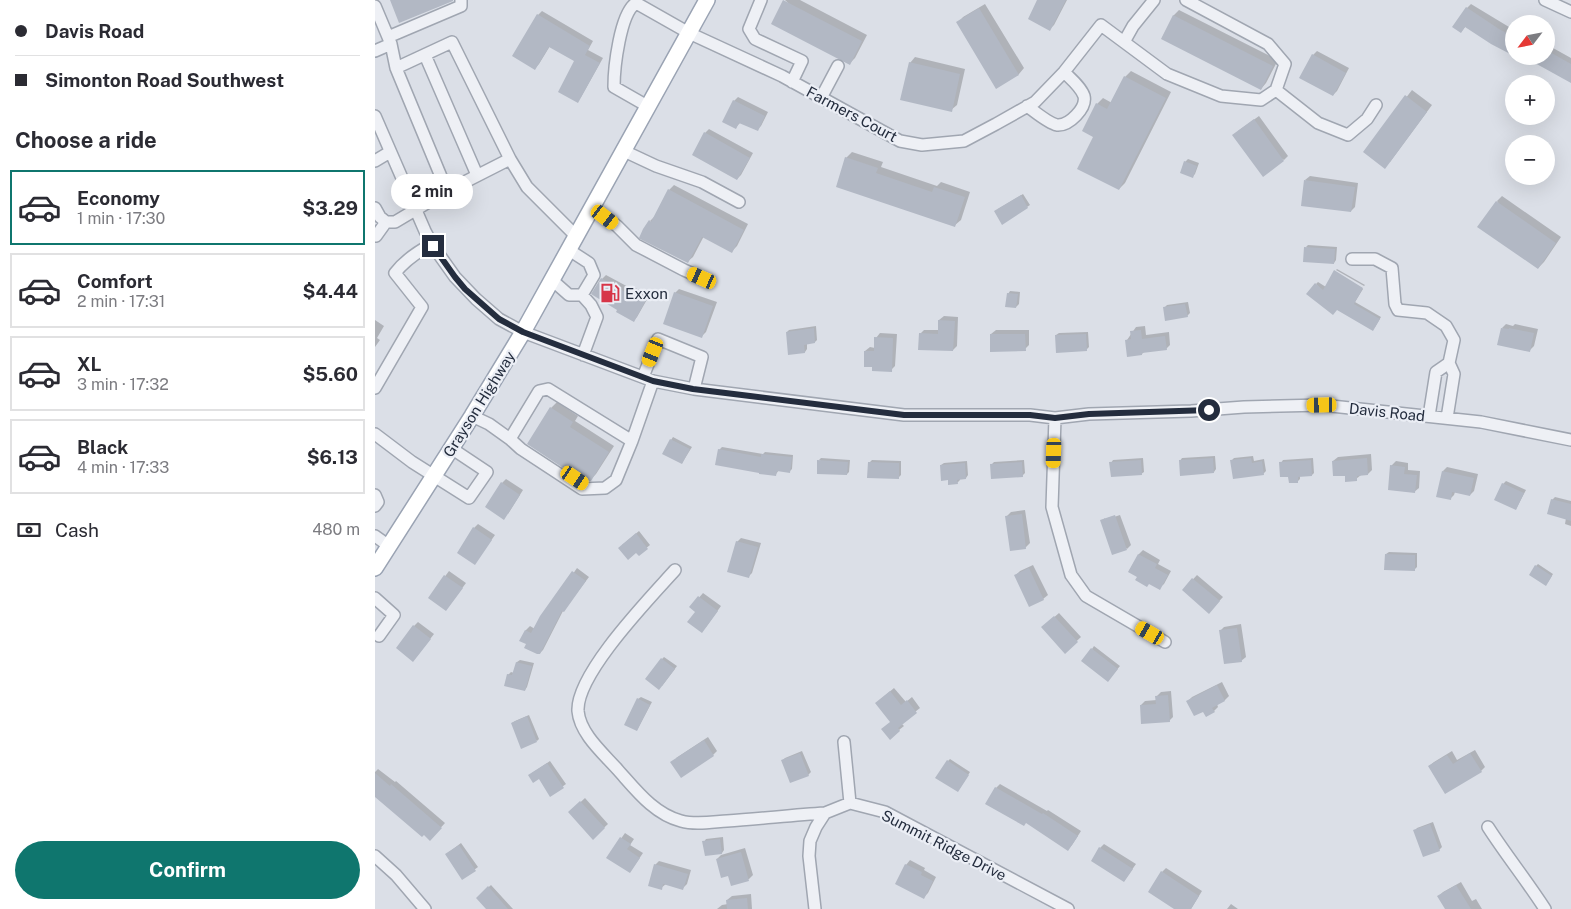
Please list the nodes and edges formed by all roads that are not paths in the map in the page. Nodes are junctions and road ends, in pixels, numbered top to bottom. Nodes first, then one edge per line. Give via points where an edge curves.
1 (461, 0) edge
2 (707, 0) edge
3 (761, 0) edge
4 (1154, 0) edge
5 (1186, 0) edge
6 (1545, 0) edge
7 (651, 5) edge
8 (375, 6) edge
9 (1571, 12) edge
10 (689, 33) junction
11 (755, 39) junction
12 (390, 41) junction
13 (1124, 42) junction
14 (375, 50) edge
15 (425, 55) junction
16 (746, 58) junction
17 (837, 66) dead end
18 (396, 68) junction
19 (1064, 72) junction
20 (793, 82) junction
21 (1276, 90) junction
22 (821, 98) junction
23 (1376, 105) dead end
24 (1027, 106) junction
25 (649, 107) junction
26 (375, 116) edge
27 (624, 151) junction
28 (390, 152) junction
29 (510, 159) junction
30 (375, 161) edge
31 (477, 175) junction
32 (447, 190) junction
33 (739, 202) dead end
34 (592, 207) junction
35 (375, 208) edge
36 (415, 211) junction
37 (386, 222) junction
38 (375, 236) edge
39 (572, 243) junction
40 (432, 244) junction
41 (1352, 260) dead end
42 (702, 278) dead end
43 (552, 280) junction
44 (582, 295) junction
45 (523, 332) junction
46 (583, 354) junction
47 (1449, 363) junction
48 (648, 379) junction
49 (375, 388) edge
50 (693, 389) junction
51 (472, 416) junction
52 (1429, 416) junction
53 (1055, 418) junction
54 (1447, 418) junction
55 (375, 434) edge
56 (511, 439) junction
57 (1571, 440) edge
58 (631, 441) junction
59 (451, 448) junction
60 (545, 465) junction
61 (434, 476) junction
62 (586, 488) junction
63 (375, 495) edge
64 (375, 506) edge
65 (375, 536) edge
66 (389, 546) junction
67 (375, 568) edge
68 (675, 570) dead end
69 (375, 598) edge
70 (379, 636) dead end
71 (1165, 642) dead end
72 (844, 742) dead end
73 (850, 803) junction
74 (825, 813) junction
75 (1488, 827) dead end
76 (375, 856) edge
77 (425, 909) edge
78 (815, 909) edge
79 (1068, 909) edge
80 (1545, 909) edge

1 - 12 street via 461,6
2 - 10 main road, Grayson Highway
3 - 11 street via 749,30
4 - 13 street
5 - 21 street via 1268,44 1285,64
6 - 9 street
7 - 10 street, Farmers Court
7 - 25 street via 636,4 630,9 621,31 613,87
8 - 12 street
10 - 16 street, Farmers Court
10 - 25 main road, Grayson Highway
11 - 16 street
11 - 20 street via 801,61
12 - 14 street
12 - 18 street
13 - 19 street, Farmers Court via 1101,25
13 - 21 street via 1167,74 1221,96 1261,100
15 - 18 street
15 - 29 street via 453,42
15 - 31 street
16 - 20 street, Farmers Court
17 - 22 street
18 - 32 street
19 - 24 street, Farmers Court
19 - 24 street via 1085,98 1074,118 1067,124 1057,125
20 - 22 street, Farmers Court
21 - 23 street via 1318,123 1347,135 1367,119
22 - 24 street, Farmers Court via 900,141 922,146 964,141
25 - 27 main road, Grayson Highway
26 - 28 street, Davis Road
27 - 33 street via 703,182
27 - 34 main road, Grayson Highway
28 - 30 street
28 - 36 street, Davis Road
29 - 31 street
29 - 39 street via 527,187
31 - 32 street
32 - 36 street
34 - 39 main road, Grayson Highway
34 - 42 street via 636,245
35 - 37 street
36 - 37 street via 395,222
36 - 40 street, Davis Road
37 - 38 street
39 - 43 main road, Grayson Highway
39 - 44 street via 589,263 594,275
40 - 45 street, Davis Road via 476,300 499,319
40 - 49 street via 415,253 395,273 422,307
41 - 47 street via 1375,259 1392,268 1398,310 1427,313 1446,326 1454,340
43 - 44 street via 569,295
43 - 45 main road, Grayson Highway
44 - 46 street via 597,317
45 - 46 street, Davis Road
45 - 51 main road, Grayson Highway
46 - 48 street, Davis Road
47 - 52 street via 1436,372
47 - 54 street via 1455,374
48 - 50 street, Davis Road
48 - 50 street via 658,339 702,357
48 - 58 street
50 - 53 street, Davis Road via 904,415 1030,415
51 - 56 street
51 - 59 main road, Grayson Highway
52 - 53 street, Davis Road via 1322,405
52 - 54 street, Davis Road
53 - 71 street via 1052,507 1071,574 1086,596
54 - 57 street, Davis Road
55 - 61 street
56 - 58 street via 539,391 548,389
56 - 60 street
58 - 62 street via 616,480 605,488
59 - 61 main road, Grayson Highway
59 - 61 street via 487,472 469,498
60 - 62 street via 582,489
60 - 62 street via 554,465
61 - 66 main road, Grayson Highway
63 - 64 street
65 - 66 street
66 - 67 main road, Grayson Highway
68 - 74 street via 625,625 591,673 578,711 583,727 641,796 663,815 676,820 706,823
69 - 70 street via 394,615
72 - 73 street
73 - 74 street
73 - 79 street, Summit Ridge Drive via 885,812
74 - 78 street via 810,841
75 - 80 street
76 - 77 street

